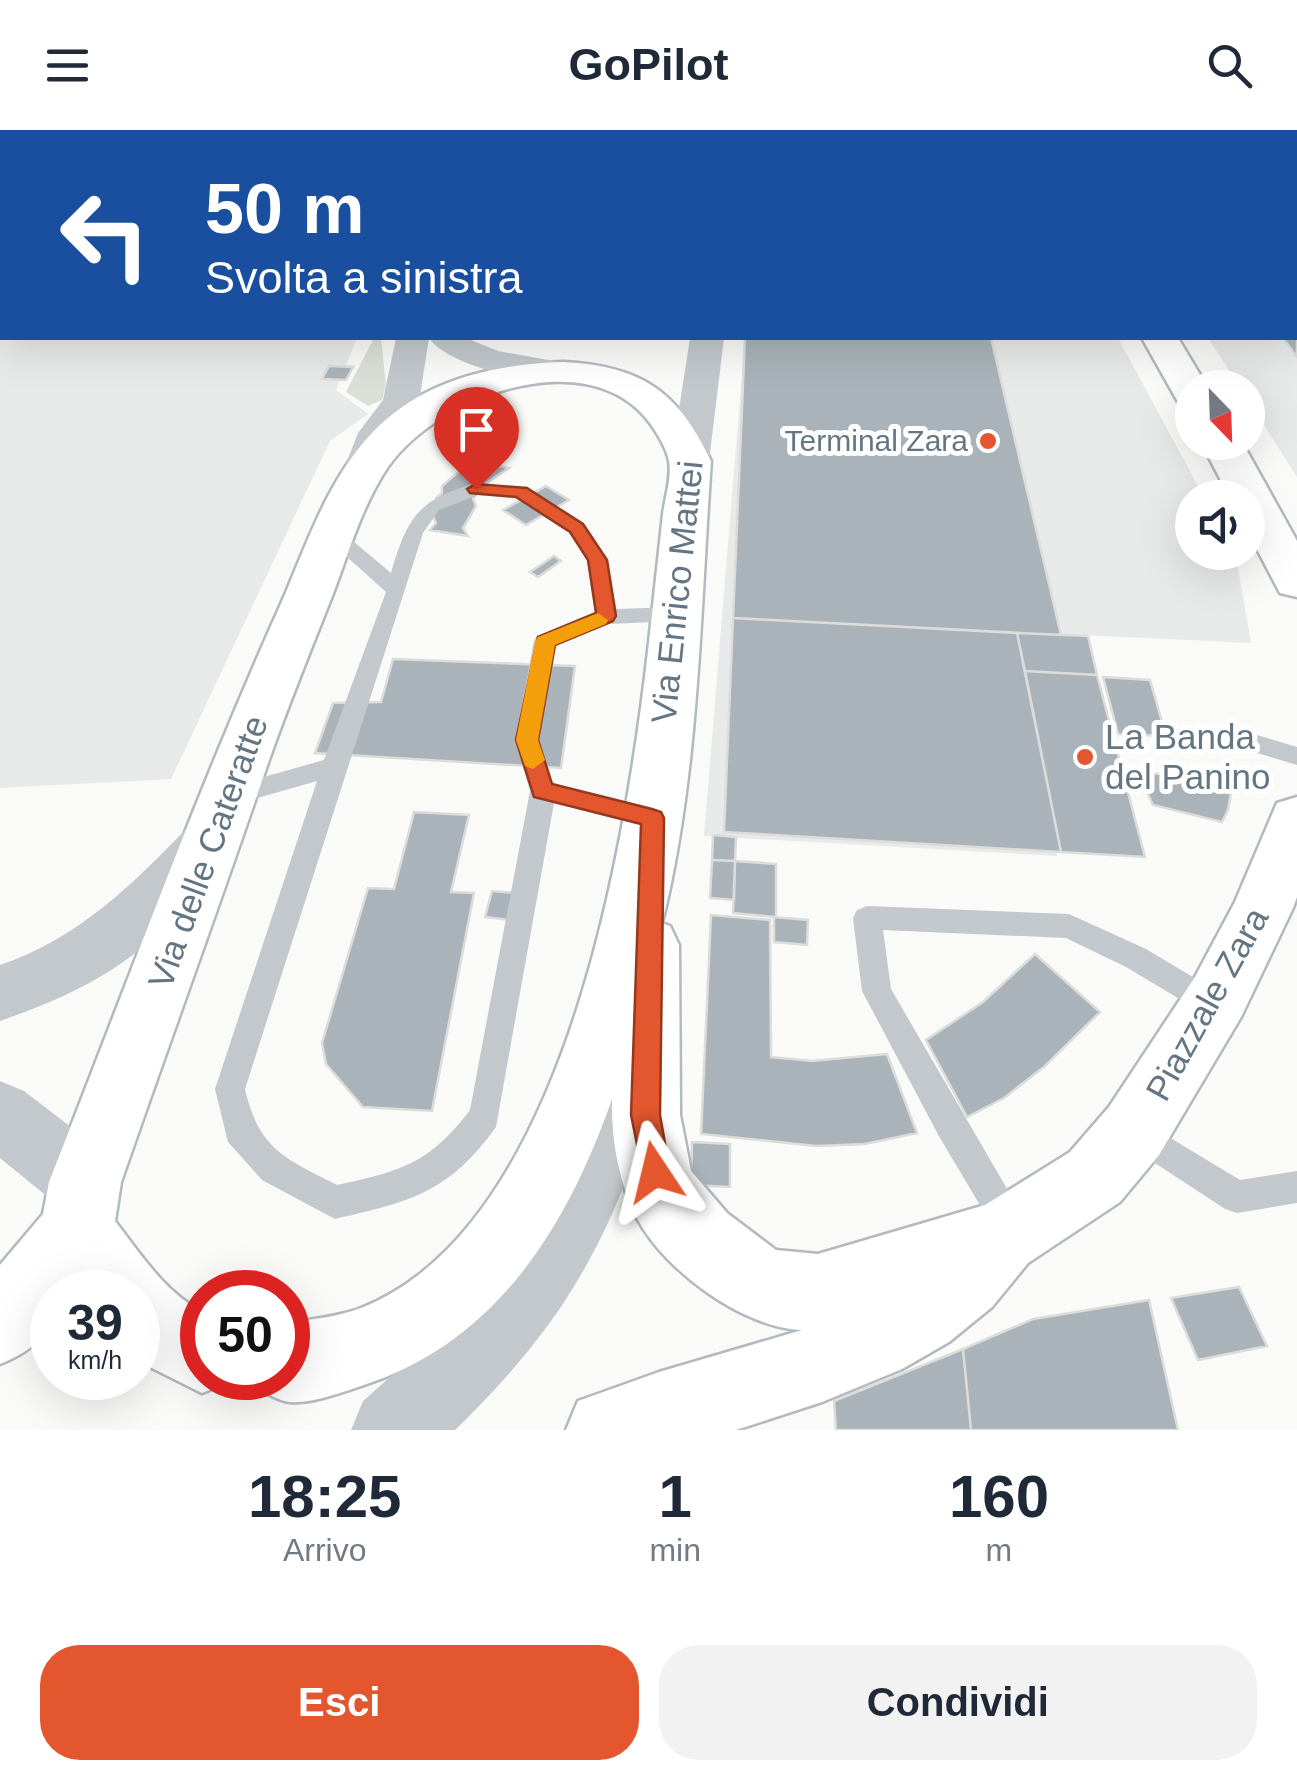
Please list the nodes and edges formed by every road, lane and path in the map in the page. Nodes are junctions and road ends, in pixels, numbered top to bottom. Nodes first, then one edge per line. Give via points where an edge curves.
1 (412, 340) edge
2 (448, 340) edge
3 (707, 340) edge
4 (1161, 340) edge
5 (567, 355) edge
6 (510, 363) junction
7 (1178, 370) edge
8 (474, 384) junction
9 (690, 460) junction
10 (1231, 460) edge
11 (359, 479) junction
12 (334, 535) junction
13 (1297, 582) edge
14 (397, 590) junction
15 (676, 614) junction
16 (606, 616) junction
17 (1240, 738) dead end
18 (1297, 756) edge
19 (334, 767) junction
20 (542, 791) junction
21 (220, 816) junction
22 (1297, 819) edge
23 (651, 832) junction
24 (0, 993) edge
25 (614, 998) junction
26 (1213, 1004) junction
27 (0, 1114) edge
28 (1134, 1131) junction
29 (1297, 1187) edge
30 (80, 1207) junction
31 (1008, 1234) junction
32 (111, 1270) edge
33 (0, 1324) edge
34 (310, 1357) edge
35 (392, 1430) edge
36 (607, 1430) edge

1 - 11 street, Via delle Cateratte via 401,402 376,433
2 - 6 street
3 - 9 street, Via Enrico Mattei
4 - 7 main road
5 - 6 street
5 - 8 main road, Via delle Cateratte
5 - 9 main road, Via delle Cateratte via 646,396 671,420
6 - 8 street
8 - 11 main road, Via delle Cateratte via 406,422
9 - 15 main road, Via Enrico Mattei
10 - 13 main road
11 - 12 main road, Via delle Cateratte
12 - 14 lane
12 - 21 main road, Via delle Cateratte
14 - 16 lane via 413,533 432,506 476,489 520,492 576,528 597,560
14 - 19 lane
15 - 16 lane
15 - 23 main road, Via Enrico Mattei
16 - 20 lane via 546,642 527,740
17 - 18 lane
19 - 20 lane via 230,1090 239,1131 273,1168 336,1202 407,1186 460,1150 485,1116
19 - 21 lane
20 - 23 lane
21 - 24 street via 130,927 102,950
21 - 30 main road, Via delle Cateratte
22 - 26 main road, Piazzale Zara via 1263,908
23 - 25 main road, Via Enrico Mattei
23 - 31 main road, Via Enrico Mattei via 646,1115 655,1172 678,1216 726,1262 784,1291 851,1285
25 - 34 main road, Via Enrico Mattei via 558,1148 494,1250 444,1301 383,1339
25 - 35 street, Via Enrico Mattei via 609,1116 574,1208 496,1328
26 - 28 main road, Piazzale Zara
26 - 31 lane via 1069,926 867,918 878,991
27 - 30 street
28 - 29 lane, Piazzale Zara via 1237,1197
28 - 31 main road, Piazzale Zara via 1096,1177
30 - 32 main road
30 - 33 main road, Via delle Cateratte
31 - 36 main road via 947,1296 848,1355

